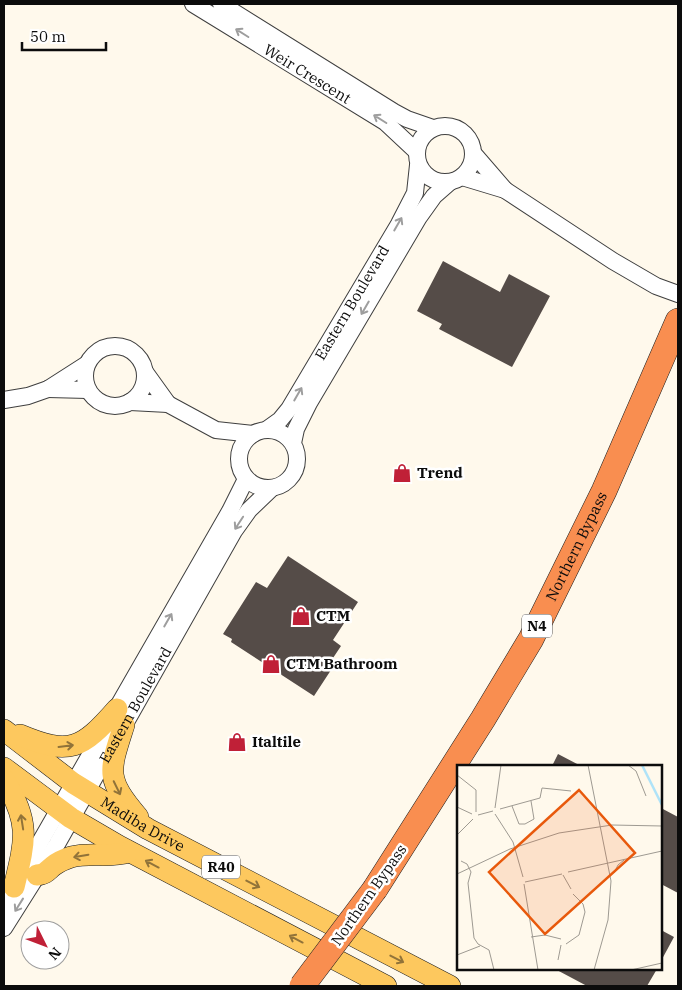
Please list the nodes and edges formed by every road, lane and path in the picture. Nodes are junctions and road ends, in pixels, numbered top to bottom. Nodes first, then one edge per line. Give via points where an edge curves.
1 (193, 4) edge
2 (221, 4) edge
3 (433, 128) junction
4 (474, 153) junction
5 (417, 158) junction
6 (456, 179) junction
7 (505, 190) junction
8 (678, 294) edge
9 (678, 321) edge
10 (87, 364) junction
11 (145, 372) junction
12 (48, 389) junction
13 (88, 390) junction
14 (4, 400) edge
15 (130, 402) junction
16 (168, 404) junction
17 (216, 430) junction
18 (259, 432) junction
19 (293, 443) junction
20 (238, 461) junction
21 (246, 479) junction
22 (272, 488) junction
23 (120, 717) junction
24 (4, 729) edge
25 (4, 768) edge
26 (4, 779) edge
27 (79, 788) junction
28 (65, 813) junction
29 (148, 829) junction
30 (129, 852) junction
31 (37, 875) junction
32 (14, 887) junction
33 (4, 905) edge
34 (4, 928) edge
35 (302, 986) edge
36 (386, 986) edge
37 (450, 986) edge

5 -> 1 street, Weir Crescent via 385,122
2 - 3 street via 394,112
3 - 4 street via 447,126 462,131 472,144
3 - 5 street via 419,142
4 - 6 street via 468,170
4 - 7 street
5 - 6 street via 422,172 435,181
18 -> 5 street, Eastern Boulevard via 280,420 289,409 399,224 415,193
6 - 7 street
6 -> 19 street, Eastern Boulevard via 434,196 423,210 309,403
7 - 8 street via 613,261 656,286
9 - 35 highway, Northern Bypass / N4, bridge via 604,491 531,639 375,889
10 - 11 street via 104,347 124,346 140,358
10 - 12 street
10 - 13 street via 85,380
11 - 15 street via 143,388
11 - 16 street
12 - 13 street
12 - 14 street
13 - 15 street via 94,398 111,406
15 - 16 street
16 - 17 street
17 - 18 street
17 - 20 street
18 - 19 street via 281,433
18 - 20 street, Eastern Boulevard via 243,444
19 - 22 street, Eastern Boulevard via 298,459 296,468 287,481
20 - 21 street
21 - 22 street via 253,485
23 -> 21 street, Eastern Boulevard
22 -> 23 street, Eastern Boulevard via 249,510 234,531
24 -> 23 main road via 49,746 68,746 82,742
23 - 27 street, Eastern Boulevard
23 -> 29 main road via 113,780 122,798
24 - 27 main road, Madiba Drive / R40
25 - 28 main road, Madiba Drive / R40
32 -> 26 main road via 22,850 23,821 20,808
27 - 28 street, Eastern Boulevard
27 - 29 main road, Madiba Drive / R40
28 - 30 main road, Madiba Drive / R40
28 - 31 street, Eastern Boulevard
28 - 32 street, Eastern Boulevard
29 -> 37 main road, Madiba Drive / R40
30 -> 31 main road via 71,857
36 -> 30 main road, Madiba Drive / R40
31 -> 34 street, Eastern Boulevard
32 - 33 street, Eastern Boulevard

